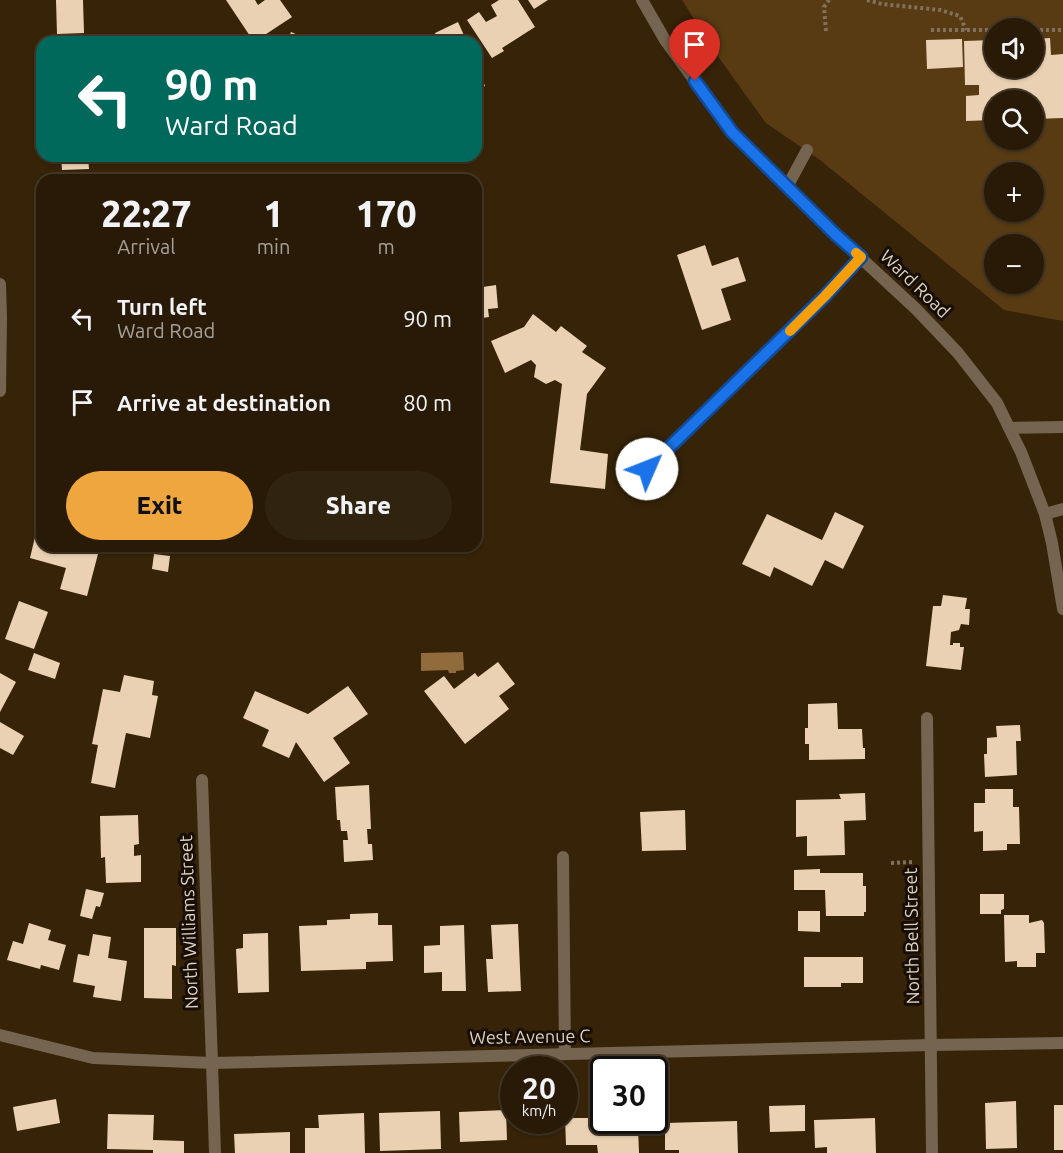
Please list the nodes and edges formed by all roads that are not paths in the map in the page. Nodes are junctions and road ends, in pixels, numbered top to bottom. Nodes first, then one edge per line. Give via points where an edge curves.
1 (642, 0) edge
2 (807, 150) dead end
3 (788, 187) junction
4 (861, 257) junction
5 (0, 284) edge
6 (0, 391) edge
7 (1063, 427) edge
8 (1010, 429) junction
9 (647, 469) dead end
10 (1063, 509) edge
11 (1046, 514) junction
12 (1063, 609) edge
13 (927, 718) dead end
14 (202, 780) dead end
15 (564, 857) dead end
16 (0, 1035) edge
17 (1063, 1043) edge
18 (931, 1045) junction
19 (565, 1054) junction
20 (212, 1063) junction
21 (215, 1153) edge
22 (932, 1153) edge

1 - 3 street, Ward Road via 665,40 732,132
2 - 3 street
3 - 4 street, Ward Road
4 - 8 street, Ward Road via 958,353 997,403
4 - 9 street
5 - 6 street
7 - 8 street
8 - 11 street, Ward Road
10 - 11 street
11 - 12 street, Ward Road
13 - 18 street, North Bell Street
14 - 20 street, North Williams Street
15 - 19 street
16 - 20 street, West Avenue C via 93,1058
17 - 18 street, West Avenue C
18 - 19 street, West Avenue C
18 - 22 street, North Bell Street
19 - 20 street, West Avenue C
20 - 21 street, North Williams Street

